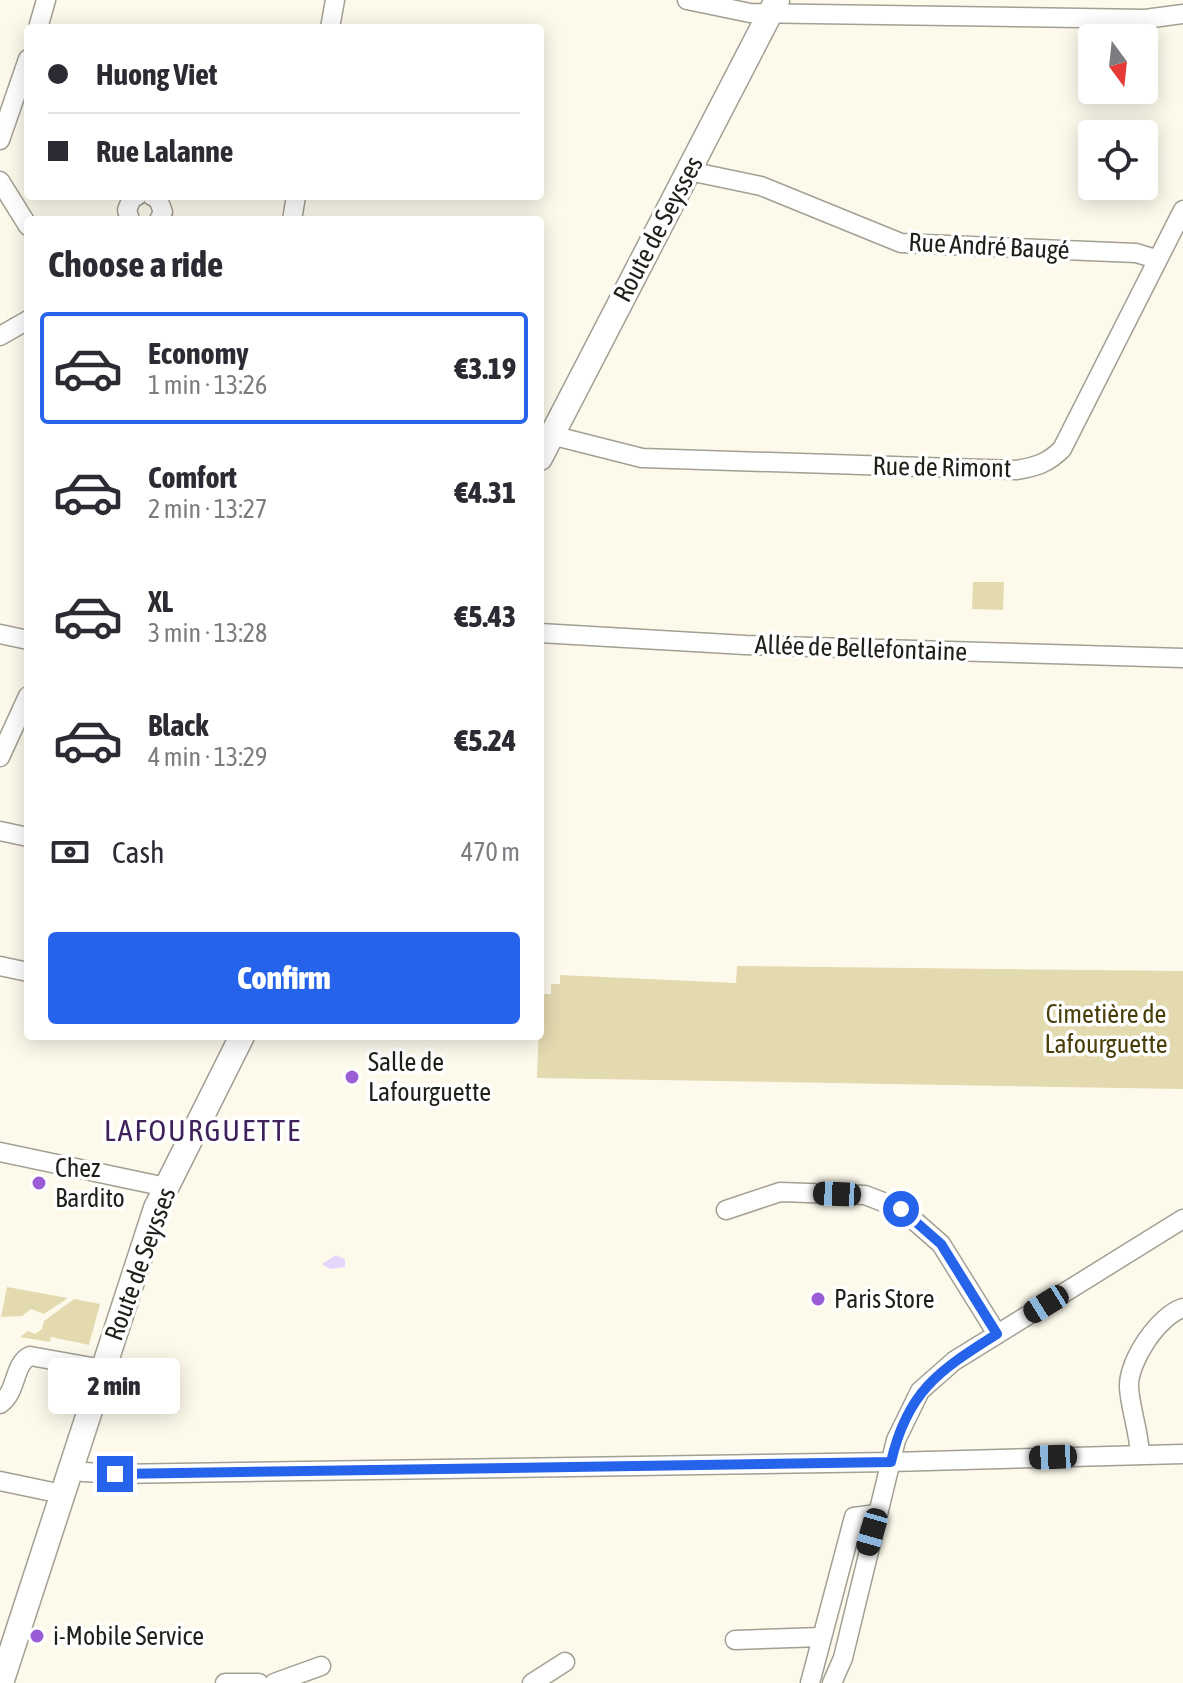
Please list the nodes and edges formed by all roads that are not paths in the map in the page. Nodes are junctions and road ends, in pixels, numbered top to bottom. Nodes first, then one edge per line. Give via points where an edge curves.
1 (46, 0) edge
2 (335, 0) edge
3 (687, 0) edge
4 (807, 0) edge
5 (773, 7) edge
6 (828, 12) junction
7 (1183, 14) edge
8 (39, 24) edge
9 (331, 24) edge
10 (24, 71) edge
11 (0, 140) edge
12 (689, 171) junction
13 (0, 181) edge
14 (1183, 210) edge
15 (24, 220) edge
16 (1156, 259) junction
17 (24, 322) edge
18 (0, 336) edge
19 (546, 434) edge
20 (544, 633) edge
21 (0, 634) edge
22 (24, 639) edge
23 (1183, 658) edge
24 (24, 705) edge
25 (0, 757) edge
26 (0, 831) edge
27 (24, 836) edge
28 (0, 966) edge
29 (24, 971) edge
30 (240, 1040) edge
31 (0, 1152) edge
32 (166, 1187) junction
33 (726, 1210) dead end
34 (1183, 1219) edge
35 (1183, 1308) edge
36 (997, 1334) junction
37 (103, 1369) junction
38 (0, 1404) edge
39 (1183, 1454) edge
40 (1140, 1455) junction
41 (891, 1462) junction
42 (0, 1481) edge
43 (65, 1482) junction
44 (877, 1514) junction
45 (821, 1637) junction
46 (735, 1640) dead end
47 (843, 1658) junction
48 (565, 1662) dead end
49 (321, 1666) dead end
50 (1, 1683) edge
51 (225, 1683) edge
52 (259, 1683) edge
53 (274, 1683) edge
54 (532, 1683) edge
55 (810, 1683) edge
56 (832, 1683) edge
57 (845, 1683) edge

1 - 8 street
2 - 9 street
3 - 5 street
4 - 6 street
5 - 6 street
5 - 12 main road, Route de Seysses
6 - 7 street via 1145,19
10 - 11 street
12 - 16 street, Rue André Baugé via 761,186 901,243 1136,253
12 - 19 main road, Route de Seysses
13 - 15 street
14 - 16 street, Rue de Rimont
16 - 19 street, Rue de Rimont via 1062,449 1035,467 642,458
17 - 18 street
20 - 23 street, Allée de Bellefontaine
21 - 22 street
24 - 25 street
26 - 27 street
28 - 29 street
30 - 32 main road, Route de Seysses
31 - 32 street
32 - 37 main road, Route de Seysses
33 - 36 street via 780,1192 865,1195 901,1209 941,1244
34 - 36 street
35 - 40 street via 1156,1326 1131,1371
36 - 41 street via 933,1376 920,1391 903,1421
37 - 38 street via 30,1356 21,1363 13,1393
37 - 43 main road, Route de Seysses
39 - 40 street
40 - 41 street
41 - 43 street via 101,1474
41 - 44 street
42 - 43 street
43 - 50 main road, Route de Seysses
44 - 45 street via 854,1517
44 - 47 street
45 - 46 street
45 - 55 street
47 - 56 street
47 - 57 street
48 - 54 street
49 - 53 street
51 - 52 street

